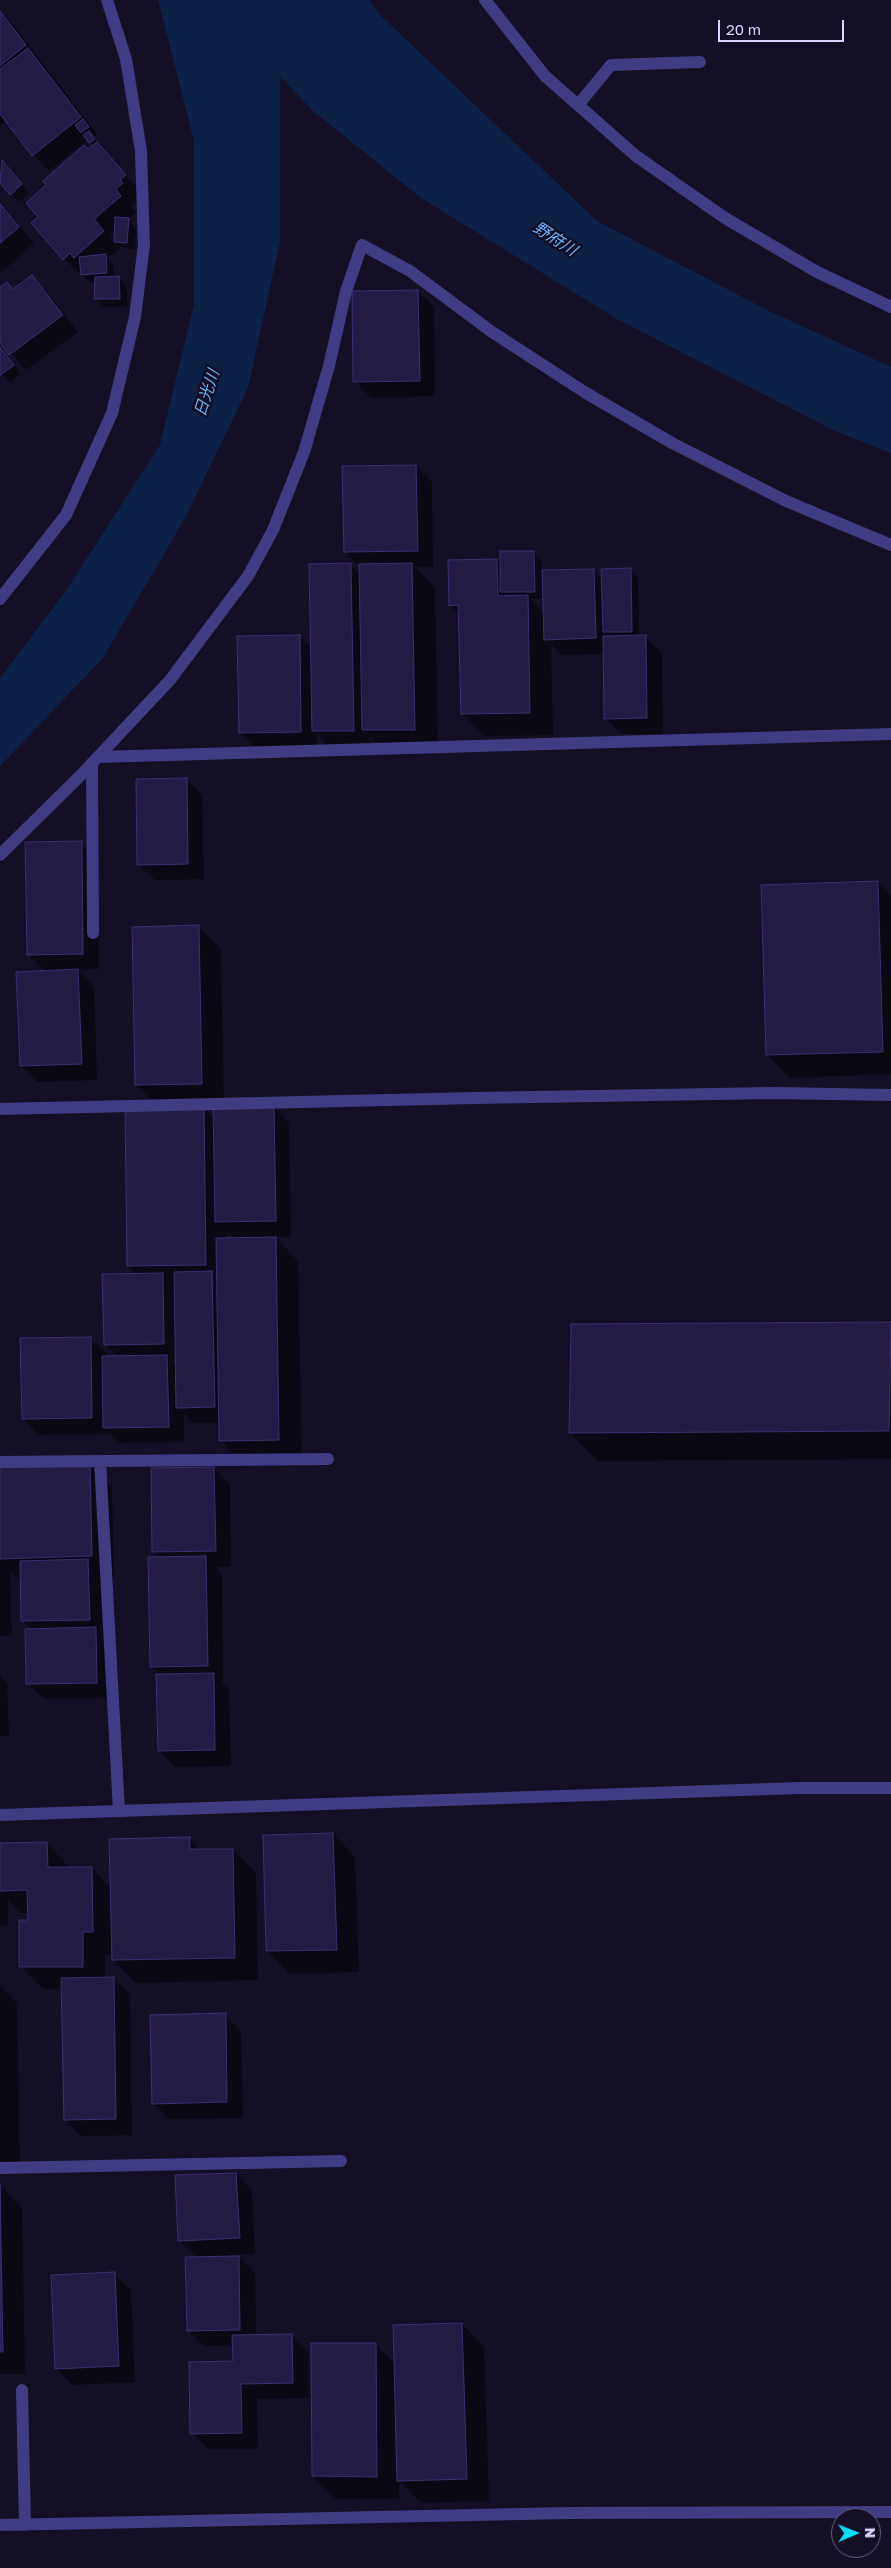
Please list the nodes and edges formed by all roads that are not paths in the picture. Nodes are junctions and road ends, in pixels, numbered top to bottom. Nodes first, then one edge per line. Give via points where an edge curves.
1 (107, 0) edge
2 (485, 0) edge
3 (700, 62) dead end
4 (578, 105) junction
5 (891, 307) edge
6 (891, 545) edge
7 (0, 599) edge
8 (891, 734) edge
9 (95, 760) junction
10 (0, 855) edge
11 (93, 933) dead end
12 (891, 1095) edge
13 (0, 1109) edge
14 (328, 1459) dead end
15 (100, 1461) junction
16 (0, 1462) edge
17 (891, 1788) edge
18 (119, 1811) junction
19 (0, 1815) edge
20 (341, 2161) dead end
21 (0, 2168) edge
22 (22, 2390) dead end
23 (891, 2512) edge
24 (25, 2524) junction
25 (0, 2525) edge

1 - 7 street via 126,59 141,151 144,245 135,318 112,413 66,515
2 - 4 street via 545,76
3 - 4 street via 611,65
4 - 5 street via 636,156 725,218 817,272
6 - 9 street via 786,500 672,444 492,332 410,271 362,245 346,291 304,452 273,530 248,576 170,680
8 - 9 street
9 - 10 street
9 - 11 street
12 - 13 street via 774,1093
14 - 15 street
15 - 16 street
15 - 18 street
17 - 18 street via 800,1788
18 - 19 street
20 - 21 street
22 - 24 street
23 - 24 street via 558,2514
24 - 25 street

